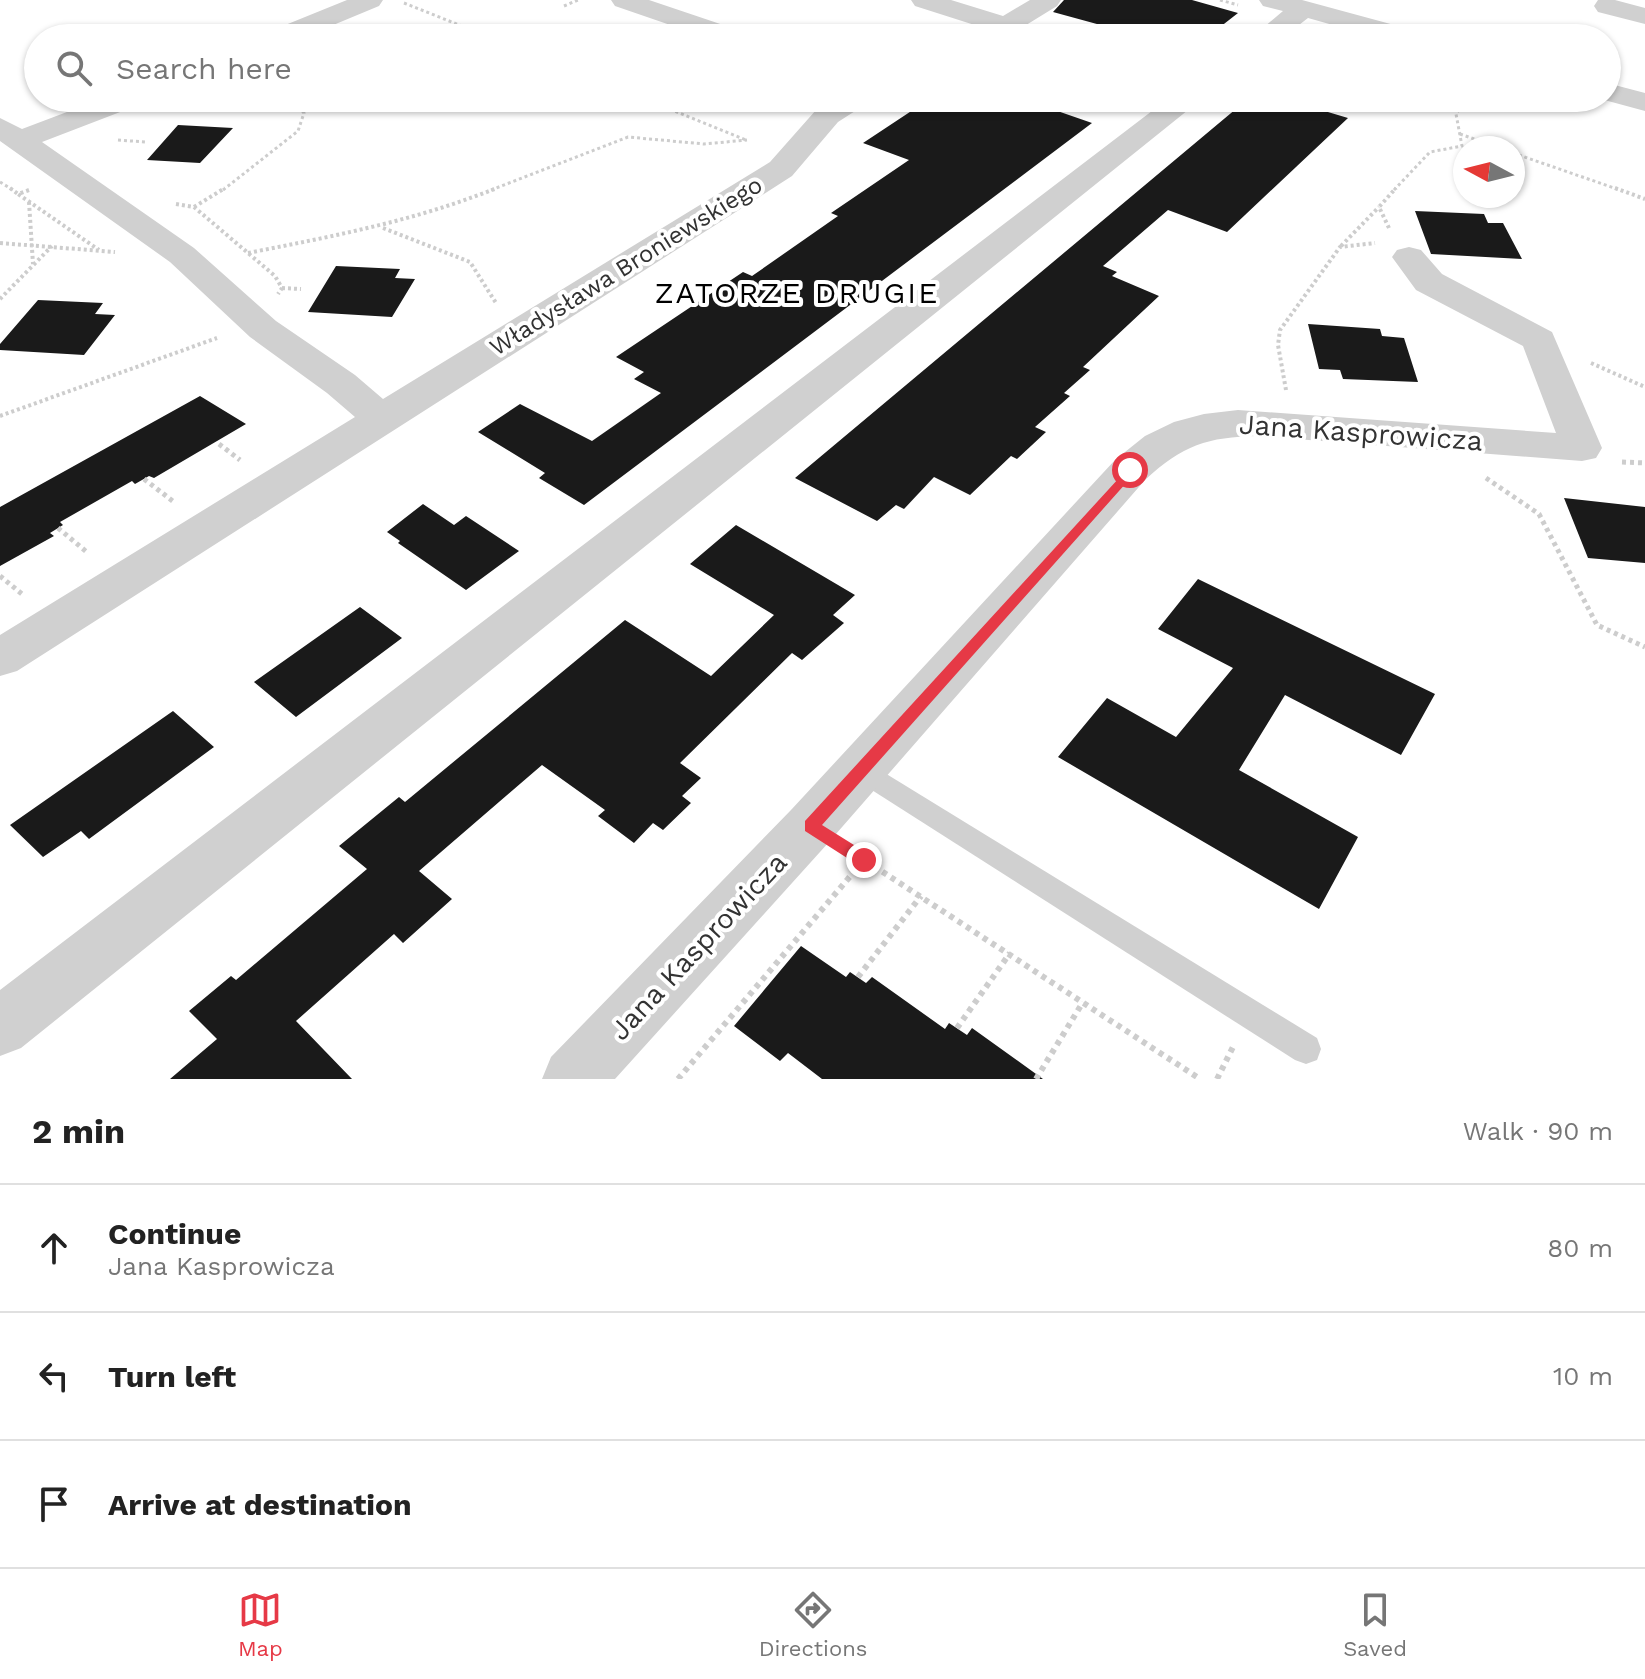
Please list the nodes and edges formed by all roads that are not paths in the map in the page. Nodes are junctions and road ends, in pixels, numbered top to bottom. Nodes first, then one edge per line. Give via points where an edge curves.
1 (370, 0) edge
2 (624, 0) edge
3 (924, 0) edge
4 (1048, 0) edge
5 (1272, 0) edge
6 (1609, 3) edge
7 (1303, 9) junction
8 (1645, 16) edge
9 (312, 24) edge
10 (693, 24) edge
11 (978, 24) edge
12 (1009, 24) edge
13 (1283, 24) edge
14 (1358, 24) edge
15 (1621, 96) edge
16 (1645, 102) edge
17 (78, 112) edge
18 (833, 112) edge
19 (1170, 112) edge
20 (5, 131) edge
21 (1402, 249) road end
22 (383, 420) junction
23 (0, 658) edge
24 (862, 770) junction
25 (0, 1027) edge
26 (1306, 1049) dead end
27 (573, 1079) edge

1 - 9 street
2 - 10 street
3 - 11 street
4 - 12 street
5 - 7 street
6 - 8 street
7 - 13 street
7 - 14 street
15 - 16 street
17 - 20 street
18 - 22 street, Władysława Broniewskiego via 781,169
19 - 25 street
20 - 22 street via 182,255 263,329
21 - 24 street, Jana Kasprowicza via 1429,282 1539,340 1582,448 1219,423 1181,433 1153,449
22 - 23 street, Władysława Broniewskiego
24 - 26 lane
24 - 27 street, Jana Kasprowicza

